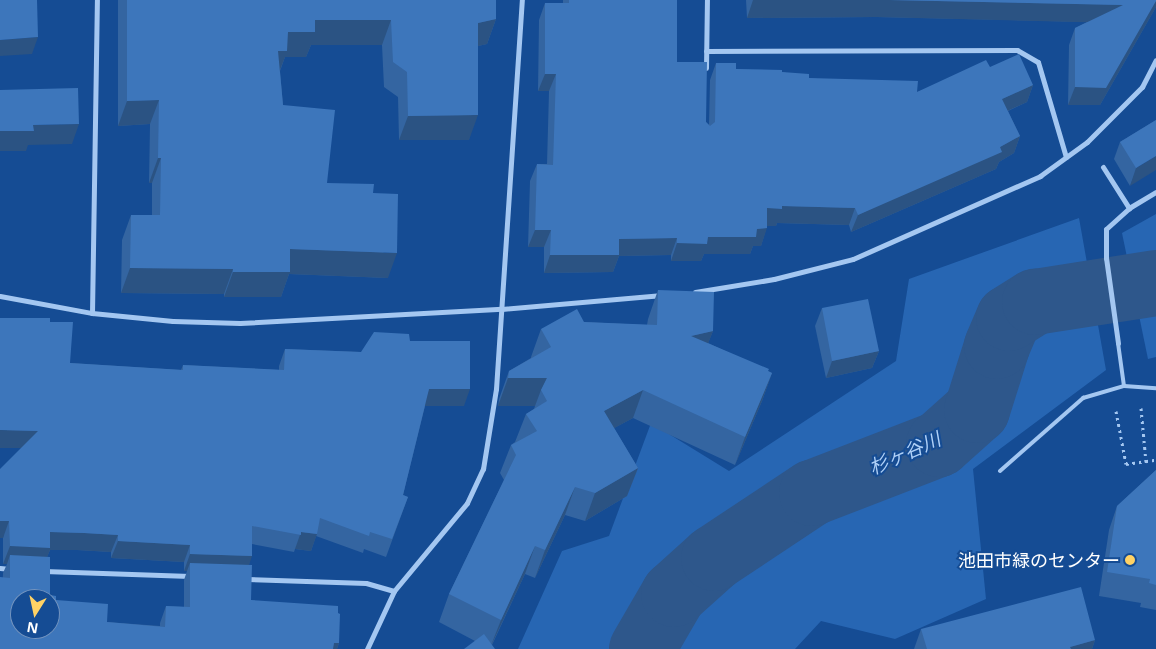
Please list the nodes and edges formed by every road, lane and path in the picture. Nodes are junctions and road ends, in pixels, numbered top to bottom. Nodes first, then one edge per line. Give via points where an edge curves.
1 (97, 0) edge
2 (522, 0) edge
3 (707, 0) edge
4 (706, 51) junction
5 (1156, 60) edge
6 (706, 70) edge
7 (1066, 157) junction
8 (1103, 167) dead end
9 (1156, 192) edge
10 (1128, 208) junction
11 (685, 293) edge
12 (666, 295) edge
13 (0, 296) edge
14 (502, 309) junction
15 (92, 313) junction
16 (1118, 342) joint
17 (1124, 386) junction
18 (1138, 386) junction
19 (1156, 388) edge
20 (1112, 390) junction
21 (1156, 460) edge
22 (1146, 462) junction
23 (1000, 472) dead end
24 (0, 568) edge
25 (18, 570) edge
26 (38, 570) edge
27 (197, 577) edge
28 (237, 578) edge
29 (394, 591) junction
30 (367, 649) edge

1 - 15 street
2 - 14 street
3 - 4 street
4 - 6 street
4 - 7 street via 1017,50 1038,62
5 - 7 street via 1142,87 1087,142
7 - 11 street via 1040,176 853,259 774,279
8 - 10 street
9 - 10 street
10 - 16 street via 1106,229 1106,258
12 - 14 street
13 - 15 street
14 - 15 street via 240,323 173,321
14 - 29 street via 496,389 483,469 467,503
16 - 17 lane
17 - 18 lane
17 - 20 lane
18 - 19 lane
18 - 22 path
20 - 22 path via 1126,464
20 - 23 lane via 1083,398
21 - 22 path
24 - 25 street
26 - 27 street
28 - 29 street via 366,583
29 - 30 street

